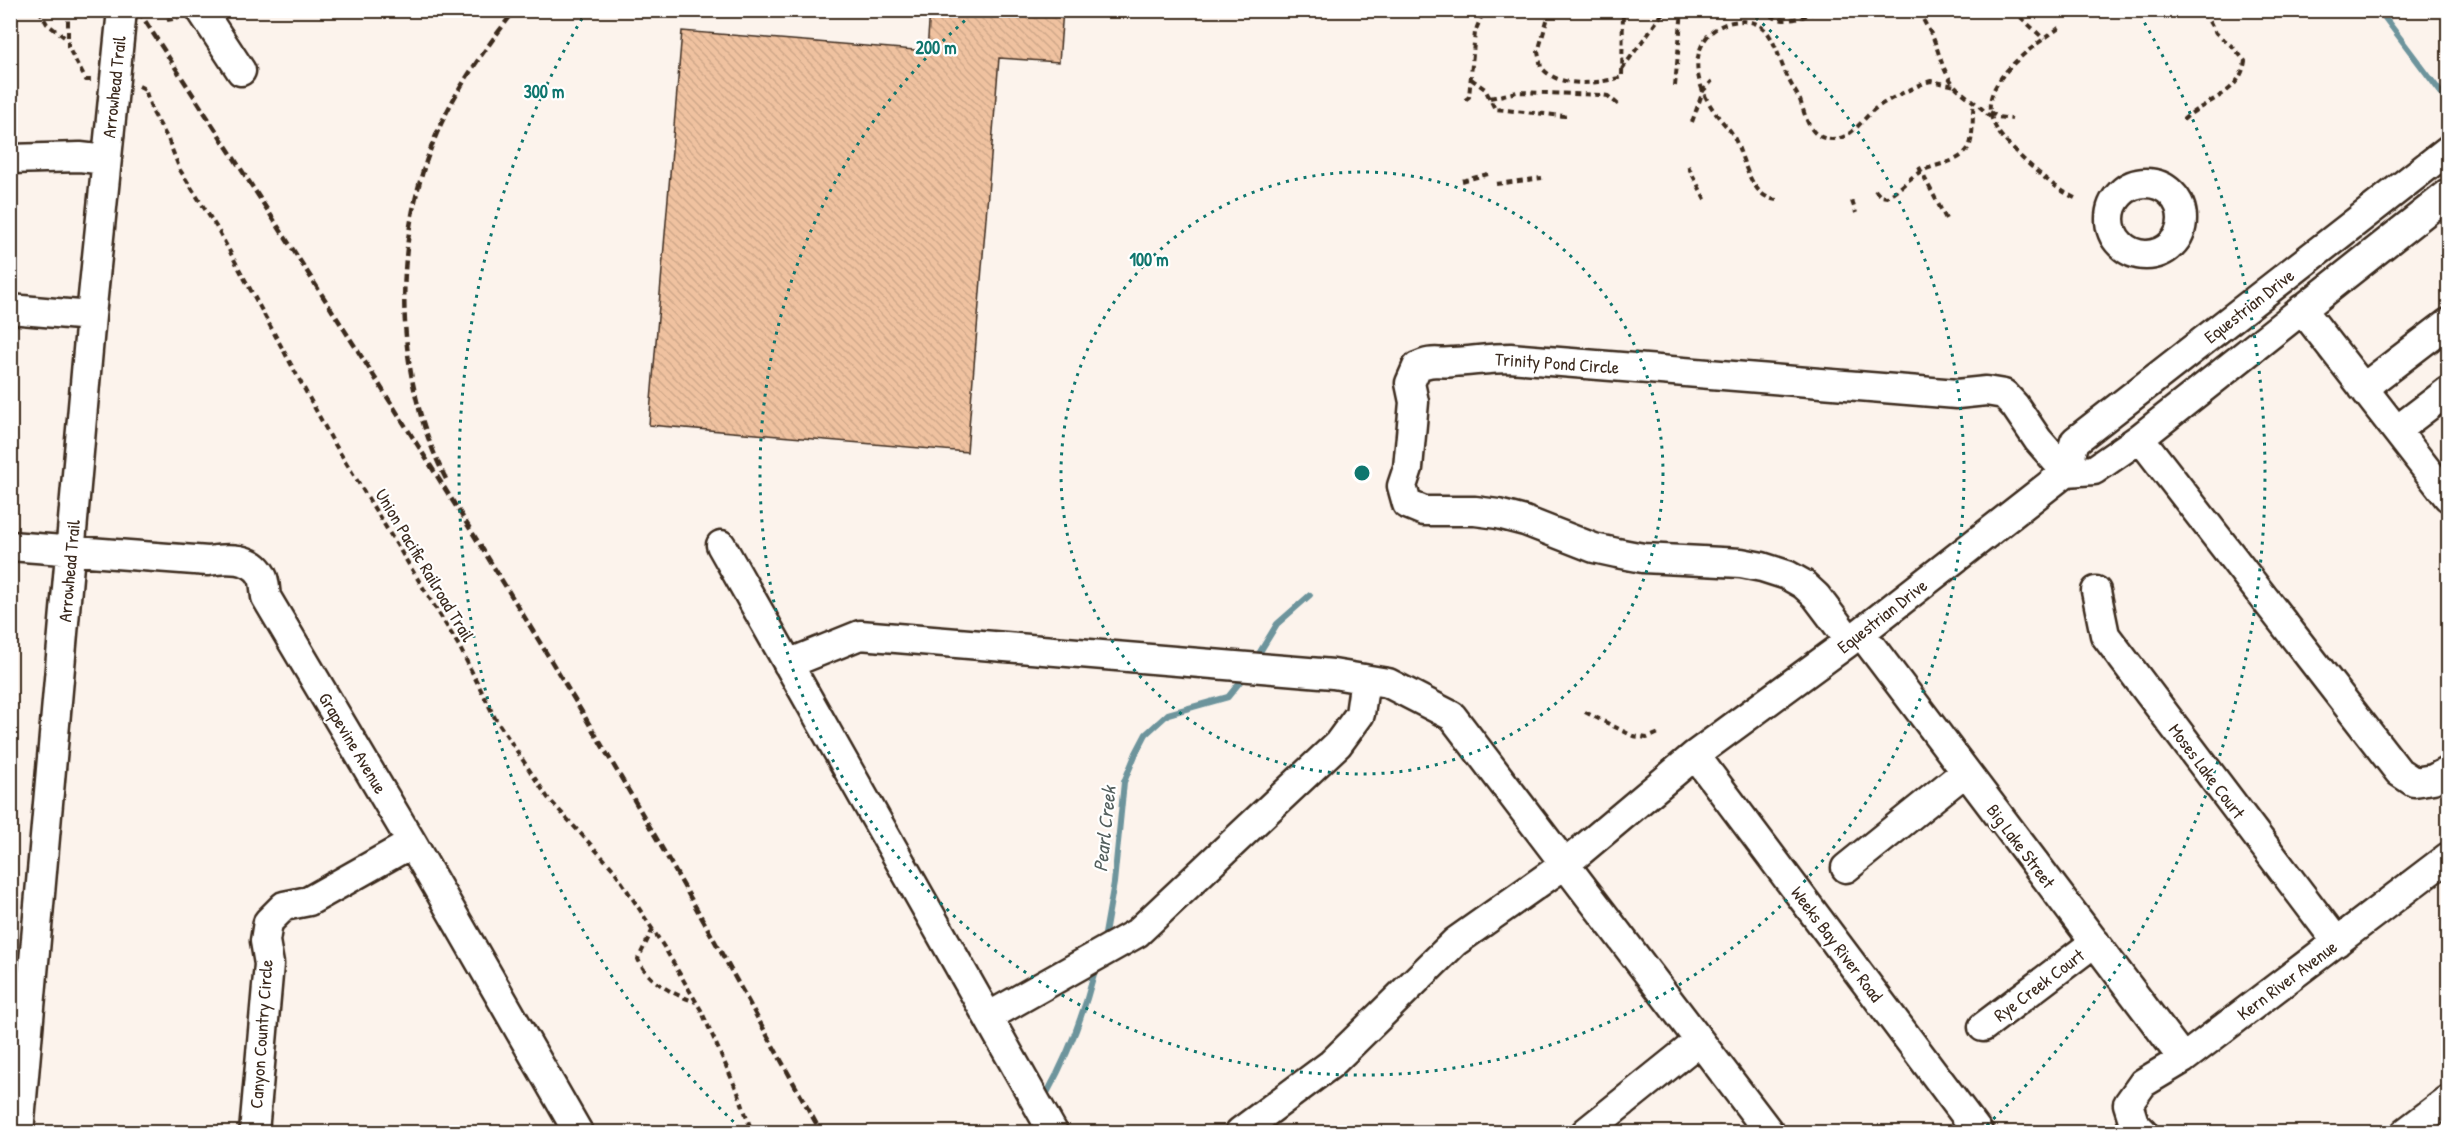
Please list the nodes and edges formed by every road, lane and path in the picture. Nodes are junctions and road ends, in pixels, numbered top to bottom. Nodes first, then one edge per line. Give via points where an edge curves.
1 (39, 10) edge
2 (68, 10) edge
3 (122, 10) edge
4 (1484, 10) edge
5 (1550, 10) edge
6 (1623, 10) edge
7 (1665, 10) edge
8 (1682, 10) edge
9 (1762, 10) edge
10 (1819, 10) edge
11 (1920, 10) edge
12 (2013, 10) edge
13 (2202, 10) edge
14 (189, 14) edge
15 (167, 20) dead end
16 (2060, 28) dead end
17 (67, 39) junction
18 (2044, 39) junction
19 (1622, 70) junction
20 (241, 71) dead end
21 (1471, 80) junction
22 (1712, 81) dead end
23 (114, 83) junction
24 (1675, 86) dead end
25 (1955, 86) junction
26 (1703, 91) junction
27 (1490, 98) junction
28 (1465, 100) dead end
29 (1974, 101) junction
30 (1620, 106) dead end
31 (1990, 112) junction
32 (2012, 119) dead end
33 (1992, 120) junction
34 (2183, 120) dead end
35 (1564, 121) dead end
36 (1692, 122) dead end
37 (2448, 150) edge
38 (10, 159) edge
39 (106, 160) junction
40 (1688, 166) dead end
41 (1920, 169) junction
42 (1488, 174) dead end
43 (1542, 178) dead end
44 (1462, 181) dead end
45 (1496, 184) dead end
46 (1875, 190) dead end
47 (2448, 194) edge
48 (1777, 200) dead end
49 (2079, 200) dead end
50 (1706, 201) dead end
51 (1852, 201) dead end
52 (1856, 213) dead end
53 (1947, 221) dead end
54 (10, 309) edge
55 (2302, 309) junction
56 (91, 316) junction
57 (2448, 323) edge
58 (2363, 388) junction
59 (2448, 391) edge
60 (2397, 430) junction
61 (2140, 438) junction
62 (2066, 472) junction
63 (2443, 480) edge
64 (721, 545) dead end
65 (10, 546) edge
66 (70, 551) junction
67 (2096, 591) dead end
68 (1855, 637) junction
69 (788, 664) junction
70 (1365, 679) junction
71 (1585, 712) dead end
72 (1659, 733) dead end
73 (1695, 754) junction
74 (2448, 771) edge
75 (1965, 772) junction
76 (412, 843) junction
77 (2448, 857) edge
78 (1564, 865) junction
79 (1846, 868) dead end
80 (653, 929) junction
81 (2095, 942) junction
82 (2337, 942) junction
83 (696, 1002) junction
84 (988, 1017) junction
85 (1983, 1027) dead end
86 (1699, 1041) junction
87 (2183, 1059) junction
88 (2448, 1100) edge
89 (18, 1132) edge
90 (254, 1132) edge
91 (578, 1132) edge
92 (752, 1132) edge
93 (1053, 1132) edge
94 (1240, 1132) edge
95 (1586, 1132) edge
96 (1769, 1132) edge
97 (1978, 1132) edge
98 (2143, 1132) edge
99 (2406, 1132) edge

1 - 17 path, Union Pacific Railroad Trail via 47,24
2 - 17 path, Union Pacific Railroad Trail
3 - 23 street, Arrowhead Trail
4 - 21 path via 1474,32
5 - 19 path via 1538,52 1546,73 1564,81 1596,82 1622,76
6 - 19 path
7 - 19 path
8 - 24 path
9 - 10 path via 1777,20 1787,21
11 - 25 path via 1935,40 1941,65
12 - 18 path
13 - 34 path via 2216,33 2241,54 2244,70 2219,97 2194,109
14 - 15 path
14 - 20 street
16 - 18 path
17 - 23 path, Union Pacific Railroad Trail via 71,55 86,80
18 - 31 path via 2000,79
21 - 27 path via 1485,89
21 - 28 path
22 - 26 path
23 - 39 street, Arrowhead Trail
23 - 80 path, Union Pacific Railroad Trail via 145,89 180,170 217,228 331,438 459,646 495,718 548,798 614,870
25 - 26 path via 1924,82 1876,108 1850,133 1832,139 1823,137 1809,125 1770,36 1761,26 1741,21 1715,29 1703,43 1696,70
25 - 29 path
26 - 36 path
26 - 48 path via 1716,116 1735,138 1754,183 1771,200
27 - 30 path via 1517,92 1602,95
27 - 35 path via 1495,109 1564,116
29 - 33 path
29 - 41 path via 1969,147 1954,160
31 - 32 path
31 - 33 path
33 - 49 path via 2008,144 2044,180
37 - 62 street, Equestrian Drive via 2075,441
38 - 39 street
39 - 56 street, Arrowhead Trail
40 - 50 path
41 - 46 path via 1887,197
41 - 53 path
42 - 44 path
43 - 45 path
47 - 55 street, Equestrian Drive
51 - 52 path
54 - 56 street
55 - 58 street
55 - 61 street, Equestrian Drive
56 - 66 street, Arrowhead Trail
57 - 58 street
58 - 60 street
59 - 60 street
60 - 63 street
61 - 62 street, Equestrian Drive via 2094,470
61 - 74 street via 2399,772 2414,782
62 - 68 street, Equestrian Drive
62 - 68 street, Trinity Pond Circle via 2004,393 1958,394 1510,358 1431,361 1417,367 1410,383 1414,402 1408,468 1402,486 1407,504 1424,511 1474,511 1525,521 1594,548 1642,558 1762,567 1803,584
64 - 69 street
65 - 66 street, Grapevine Avenue
66 - 76 street, Grapevine Avenue via 248,562 263,577 266,597
66 - 89 street, Arrowhead Trail
67 - 82 street, Moses Lake Court via 2105,635
68 - 73 street, Equestrian Drive
68 - 75 street, Big Lake Street
69 - 70 street via 860,634
69 - 84 street
70 - 78 street via 1388,683 1452,716
70 - 84 street via 1360,714 1338,744 1137,933
71 - 72 path via 1633,736 1647,738
73 - 78 street, Equestrian Drive
73 - 97 street, Weeks Bay River Road
75 - 79 street
75 - 81 street, Big Lake Street
76 - 90 street, Canyon Country Circle via 309,901 284,906 268,922 265,941 269,964
76 - 91 street, Grapevine Avenue
77 - 82 street, Kern River Avenue
78 - 86 street
78 - 94 street, Equestrian Drive via 1455,942 1331,1064
80 - 83 path, Union Pacific Railroad Trail
80 - 83 path via 638,959 642,969 677,996
81 - 85 street, Rye Creek Court
81 - 87 street, Big Lake Street
82 - 87 street, Kern River Avenue
83 - 92 path, Union Pacific Railroad Trail
84 - 93 street
86 - 95 street
86 - 96 street
87 - 98 street, Kern River Avenue via 2143,1083 2128,1104 2134,1123
88 - 99 street

